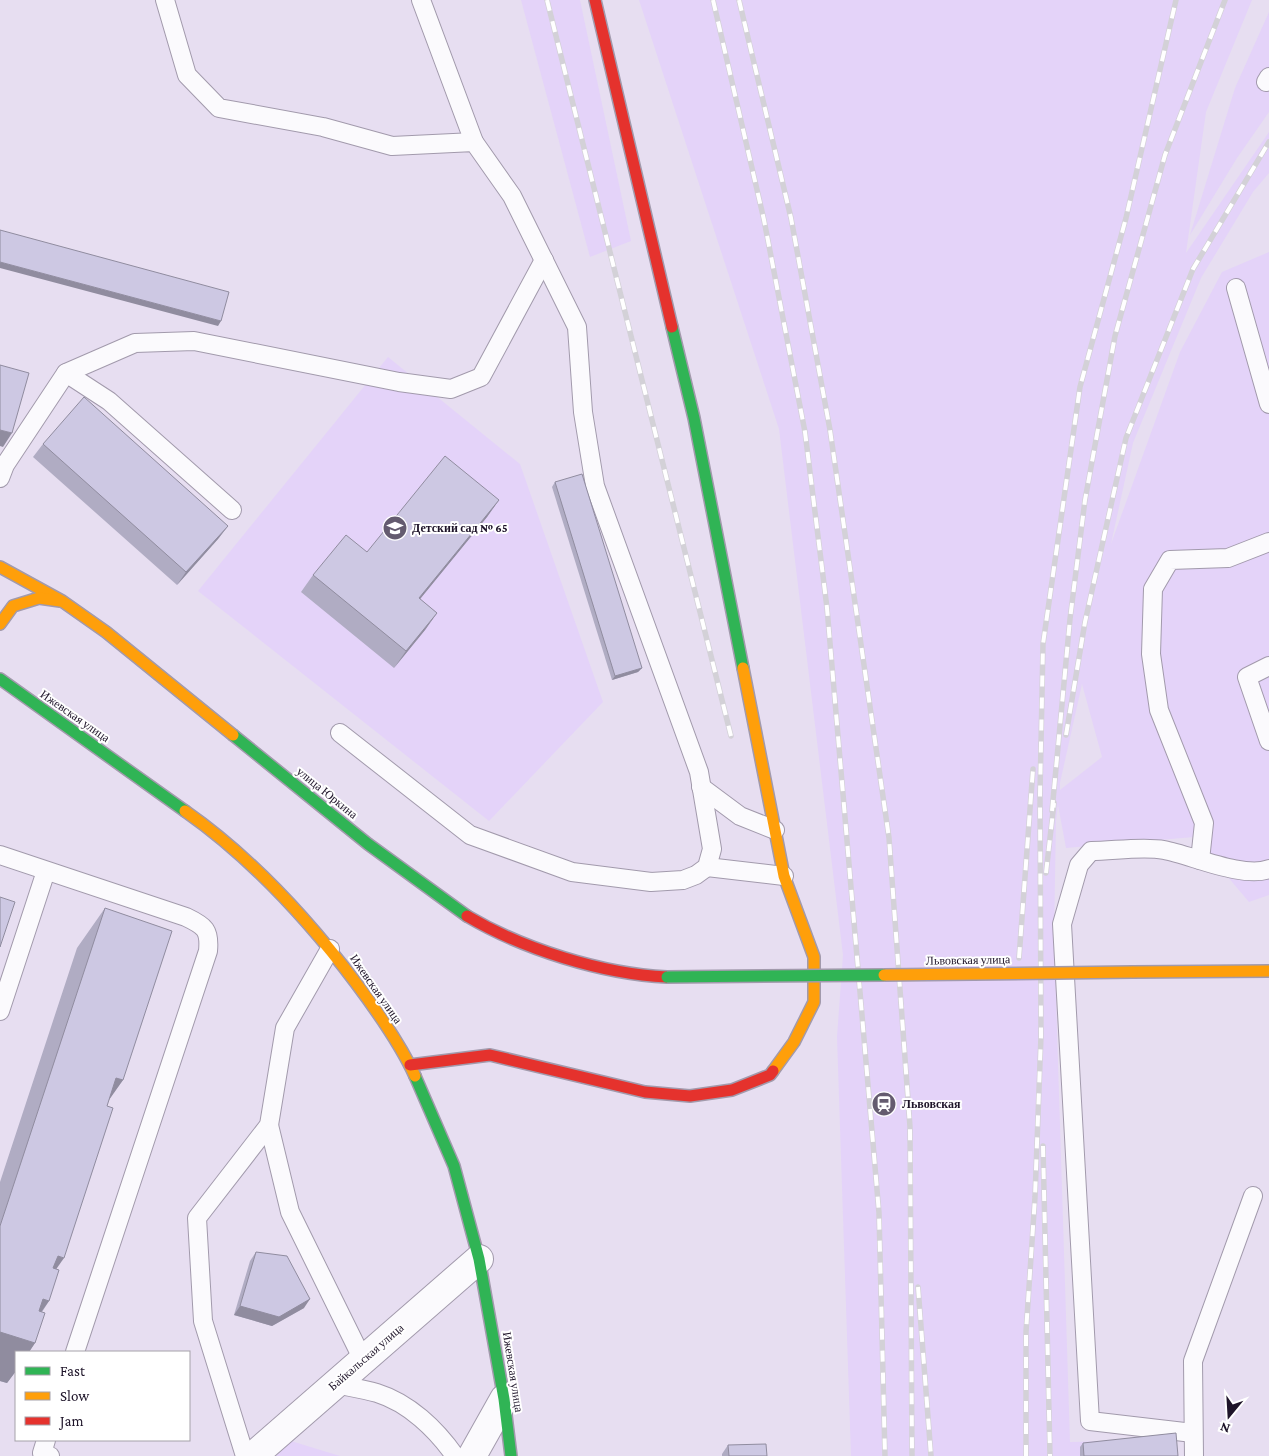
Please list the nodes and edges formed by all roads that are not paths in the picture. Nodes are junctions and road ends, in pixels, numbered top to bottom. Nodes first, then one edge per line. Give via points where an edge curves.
1 (165, 0) edge
2 (421, 0) edge
3 (595, 0) edge
4 (474, 142) junction
5 (544, 260) junction
6 (1236, 288) dead end
7 (66, 373) junction
8 (1269, 404) edge
9 (0, 478) edge
10 (232, 510) dead end
11 (1269, 542) edge
12 (0, 567) edge
13 (62, 601) junction
14 (0, 624) edge
15 (1269, 666) edge
16 (0, 679) edge
17 (340, 733) dead end
18 (1269, 741) edge
19 (701, 787) junction
20 (775, 830) junction
21 (0, 855) edge
22 (1200, 860) junction
23 (707, 867) junction
24 (1269, 869) edge
25 (46, 871) junction
26 (784, 876) junction
27 (330, 949) junction
28 (1269, 971) edge
29 (667, 977) joint
30 (0, 1011) edge
31 (410, 1065) junction
32 (269, 1125) junction
33 (1253, 1196) dead end
34 (479, 1259) junction
35 (75, 1351) edge
36 (363, 1360) junction
37 (335, 1384) junction
38 (504, 1398) junction
39 (1193, 1433) junction
40 (245, 1456) edge
41 (253, 1456) edge
42 (455, 1456) edge
43 (472, 1456) edge
44 (511, 1456) edge
45 (1194, 1456) edge

1 - 4 lane via 187,75 219,108 323,126 392,146
2 - 4 lane
3 - 20 street via 694,418
4 - 5 lane via 512,196
5 - 7 lane via 481,377 451,389 399,382 194,341 135,343
5 - 19 lane via 577,327 583,412 595,486 699,772
6 - 8 lane
7 - 9 lane via 5,465
7 - 10 lane via 110,401
11 - 22 lane via 1228,558 1170,560 1153,590 1151,654 1159,710 1204,823
12 - 13 street, улица Юркина
13 - 14 street via 39,598 13,606
13 - 29 street, улица Юркина via 106,632 389,860 454,908 490,929 569,959 642,976
15 - 18 lane via 1247,677
16 - 27 street, Ижевская улица via 200,821 274,885
17 - 23 lane via 470,835 572,872 650,882 684,880
19 - 20 lane via 740,816
19 - 23 lane via 712,849
20 - 26 street
21 - 25 lane
22 - 24 lane via 1228,868
22 - 39 lane via 1163,850 1091,851 1079,865 1062,924 1090,1420
23 - 26 lane
25 - 30 lane
25 - 35 lane via 186,917 202,924 209,938 205,961
26 - 31 street via 814,957 814,1002 794,1042 770,1075 732,1090 690,1096 645,1092 490,1055
27 - 31 street, Ижевская улица via 374,1006
27 - 32 lane via 285,1028
28 - 29 street, Львовская улица, bridge
31 - 34 street, Ижевская улица via 454,1166
32 - 36 lane via 290,1212
32 - 40 lane via 197,1218 202,1321
33 - 39 lane via 1194,1361
34 - 36 street, Байкальская улица
34 - 38 street, Ижевская улица
36 - 37 street, Байкальская улица
37 - 41 street, Байкальская улица
37 - 42 lane via 378,1393 405,1406 430,1426
38 - 43 street
38 - 44 street, Ижевская улица
39 - 45 lane

